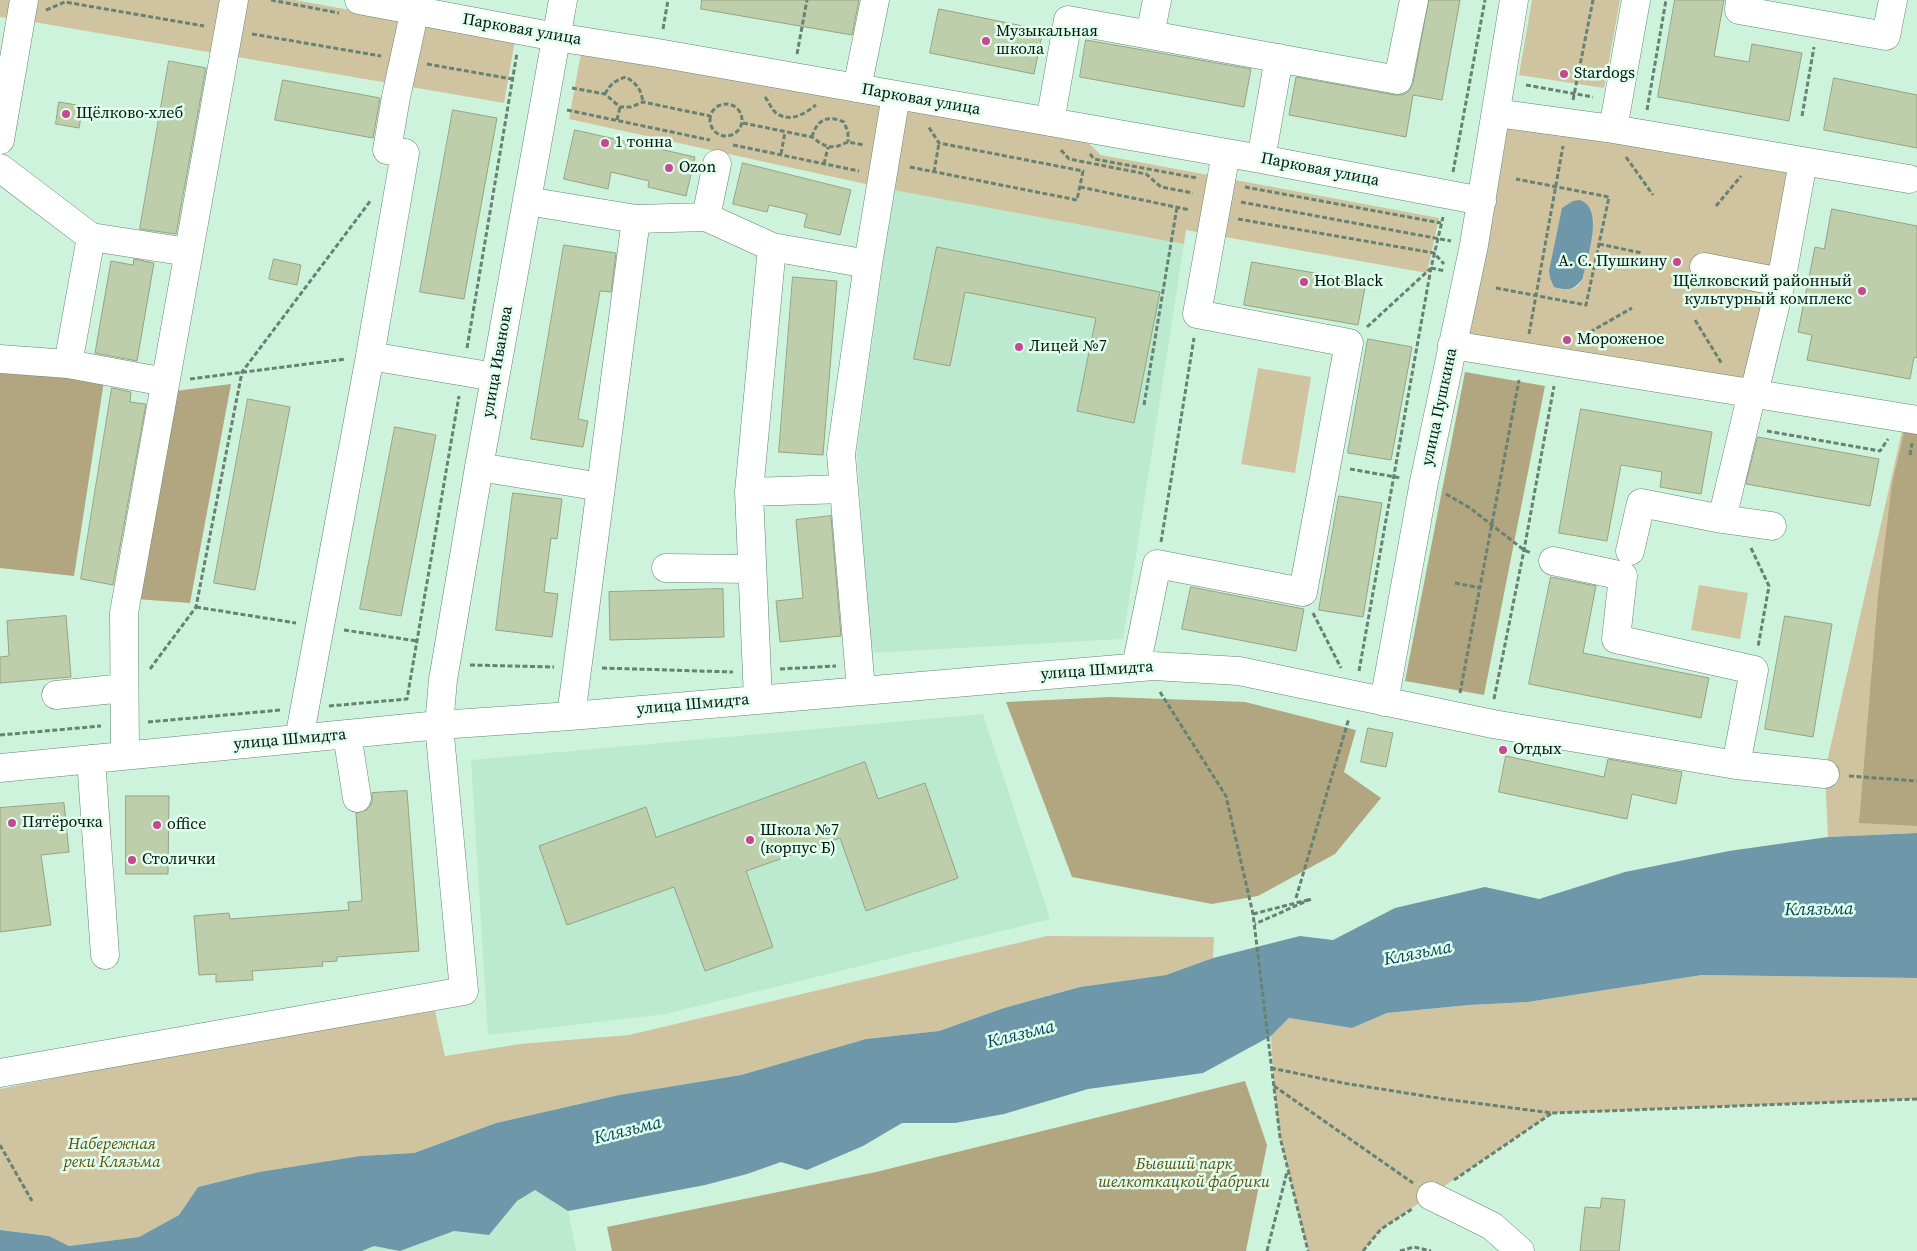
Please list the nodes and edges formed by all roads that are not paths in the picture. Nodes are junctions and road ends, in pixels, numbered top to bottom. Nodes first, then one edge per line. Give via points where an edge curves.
1 (234, 0) edge
2 (359, 0) edge
3 (563, 0) edge
4 (875, 0) edge
5 (1157, 0) edge
6 (1414, 0) edge
7 (1514, 0) edge
8 (1636, 0) edge
9 (1740, 0) edge
10 (1893, 0) edge
11 (416, 5) edge
12 (33, 6) edge
13 (1150, 35) junction
14 (556, 37) junction
15 (1278, 58) junction
16 (857, 88) junction
17 (896, 95) junction
18 (1496, 112) junction
19 (1613, 129) junction
20 (1053, 134) junction
21 (0, 140) edge
22 (1226, 153) junction
23 (1261, 159) junction
24 (1803, 162) junction
25 (717, 164) dead end
26 (0, 168) edge
27 (1910, 179) dead end
28 (527, 201) junction
29 (1482, 201) junction
30 (706, 217) junction
31 (636, 219) junction
32 (91, 237) junction
33 (772, 247) junction
34 (188, 252) junction
35 (868, 264) junction
36 (1704, 268) dead end
37 (1781, 282) junction
38 (1452, 345) junction
39 (370, 356) junction
40 (0, 359) edge
41 (68, 364) junction
42 (496, 377) junction
43 (165, 382) junction
44 (1752, 393) junction
45 (1917, 420) edge
46 (479, 467) junction
47 (601, 487) junction
48 (844, 489) junction
49 (749, 492) junction
50 (1731, 520) junction
51 (1772, 526) dead end
52 (1630, 551) dead end
53 (1553, 561) dead end
54 (666, 568) dead end
55 (752, 569) junction
56 (1136, 667) junction
57 (860, 678) junction
58 (124, 688) junction
59 (56, 695) dead end
60 (758, 699) junction
61 (1384, 702) junction
62 (571, 716) junction
63 (439, 725) junction
64 (346, 734) junction
65 (299, 739) junction
66 (125, 755) junction
67 (91, 759) junction
68 (1736, 765) junction
69 (0, 768) edge
70 (1826, 774) road end
71 (357, 798) dead end
72 (105, 955) dead end
73 (0, 1073) edge
74 (1432, 1196) road end
75 (1520, 1251) edge

1 - 34 street
2 - 11 street, Парковая улица
3 - 14 street, улица Иванова
4 - 16 street
5 - 13 street
6 - 15 street via 1398,80
7 - 18 street, улица Пушкина
8 - 19 street
9 - 10 street via 1739,10 1886,36
11 - 14 street, Парковая улица
11 - 39 street via 388,150 405,153
12 - 21 street
13 - 15 street
13 - 20 street via 1068,20
14 - 16 street, Парковая улица
14 - 28 street, улица Иванова
15 - 23 street
16 - 17 street, Парковая улица
17 - 20 street, Парковая улица
17 - 35 street
18 - 19 street
18 - 29 street, улица Пушкина
19 - 24 street
20 - 22 street, Парковая улица
22 - 23 street, Парковая улица
22 - 56 street via 1198,314 1349,343 1303,592 1157,564
23 - 29 street, Парковая улица
24 - 27 street
24 - 37 street
25 - 30 street
26 - 32 street
28 - 31 street
28 - 42 street, улица Иванова
29 - 38 street, улица Пушкина
30 - 31 street
30 - 33 street
31 - 47 street
32 - 34 street
32 - 41 street
33 - 35 street
33 - 49 street
34 - 43 street
35 - 48 street via 841,454
36 - 37 street
37 - 44 street
38 - 44 street
38 - 61 street, улица Пушкина
39 - 42 street
39 - 65 street
40 - 41 street
41 - 43 street
42 - 46 street, улица Иванова
43 - 58 street via 124,614
44 - 45 street
44 - 50 street via 1743,426
46 - 47 street
46 - 63 street, улица Иванова
47 - 62 street
48 - 49 street
48 - 57 street
49 - 55 street
50 - 51 street
50 - 52 street via 1641,503
53 - 68 street via 1623,576 1616,639 1754,670
54 - 55 street
55 - 60 street
56 - 57 street, улица Шмидта
56 - 61 street, улица Шмидта via 1239,671
57 - 60 street, улица Шмидта
58 - 59 street
58 - 66 street
60 - 62 street, улица Шмидта
61 - 68 street, улица Шмидта
62 - 63 street, улица Шмидта
63 - 64 street, улица Шмидта
63 - 73 street, улица Иванова via 464,991
64 - 65 street, улица Шмидта
64 - 71 street
65 - 66 street, улица Шмидта
66 - 67 street, улица Шмидта
67 - 69 street, улица Шмидта
67 - 72 street
68 - 70 street, улица Шмидта
74 - 75 street via 1492,1226

